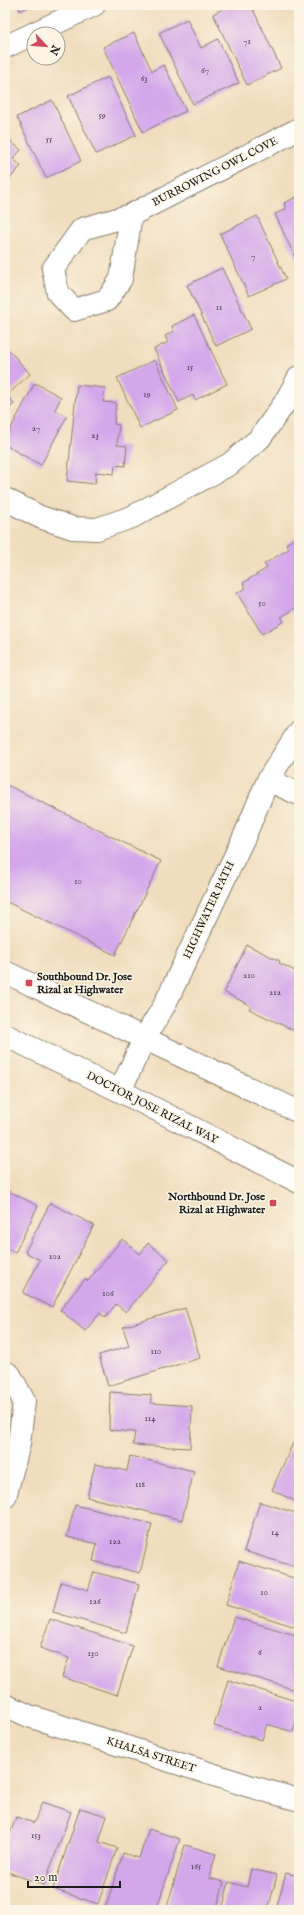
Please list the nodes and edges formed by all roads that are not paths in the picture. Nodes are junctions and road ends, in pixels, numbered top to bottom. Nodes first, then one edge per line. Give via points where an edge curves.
1 (94, 5) edge
2 (5, 47) edge
3 (299, 129) edge
4 (131, 215) dead end
5 (299, 377) edge
6 (5, 499) edge
7 (299, 731) edge
8 (268, 780) junction
9 (299, 794) edge
10 (5, 972) edge
11 (5, 1035) edge
12 (145, 1037) junction
13 (120, 1091) junction
14 (299, 1112) edge
15 (299, 1182) edge
16 (5, 1372) edge
17 (5, 1498) edge
18 (5, 1705) edge
19 (299, 1800) edge

1 - 2 street
3 - 4 street, BURROWING OWL COVE
5 - 6 street via 260,438 230,464 132,517 97,529 73,528 40,517
7 - 8 street, HIGHWATER PATH
8 - 9 street
8 - 12 street, HIGHWATER PATH via 245,835 174,984
10 - 12 street
11 - 13 street, DOCTOR JOSE RIZAL WAY
12 - 13 street, HIGHWATER PATH
12 - 14 street
13 - 15 street, DOCTOR JOSE RIZAL WAY
16 - 17 street via 10,1375 24,1401 20,1444
18 - 19 street, KHALSA STREET via 29,1716

